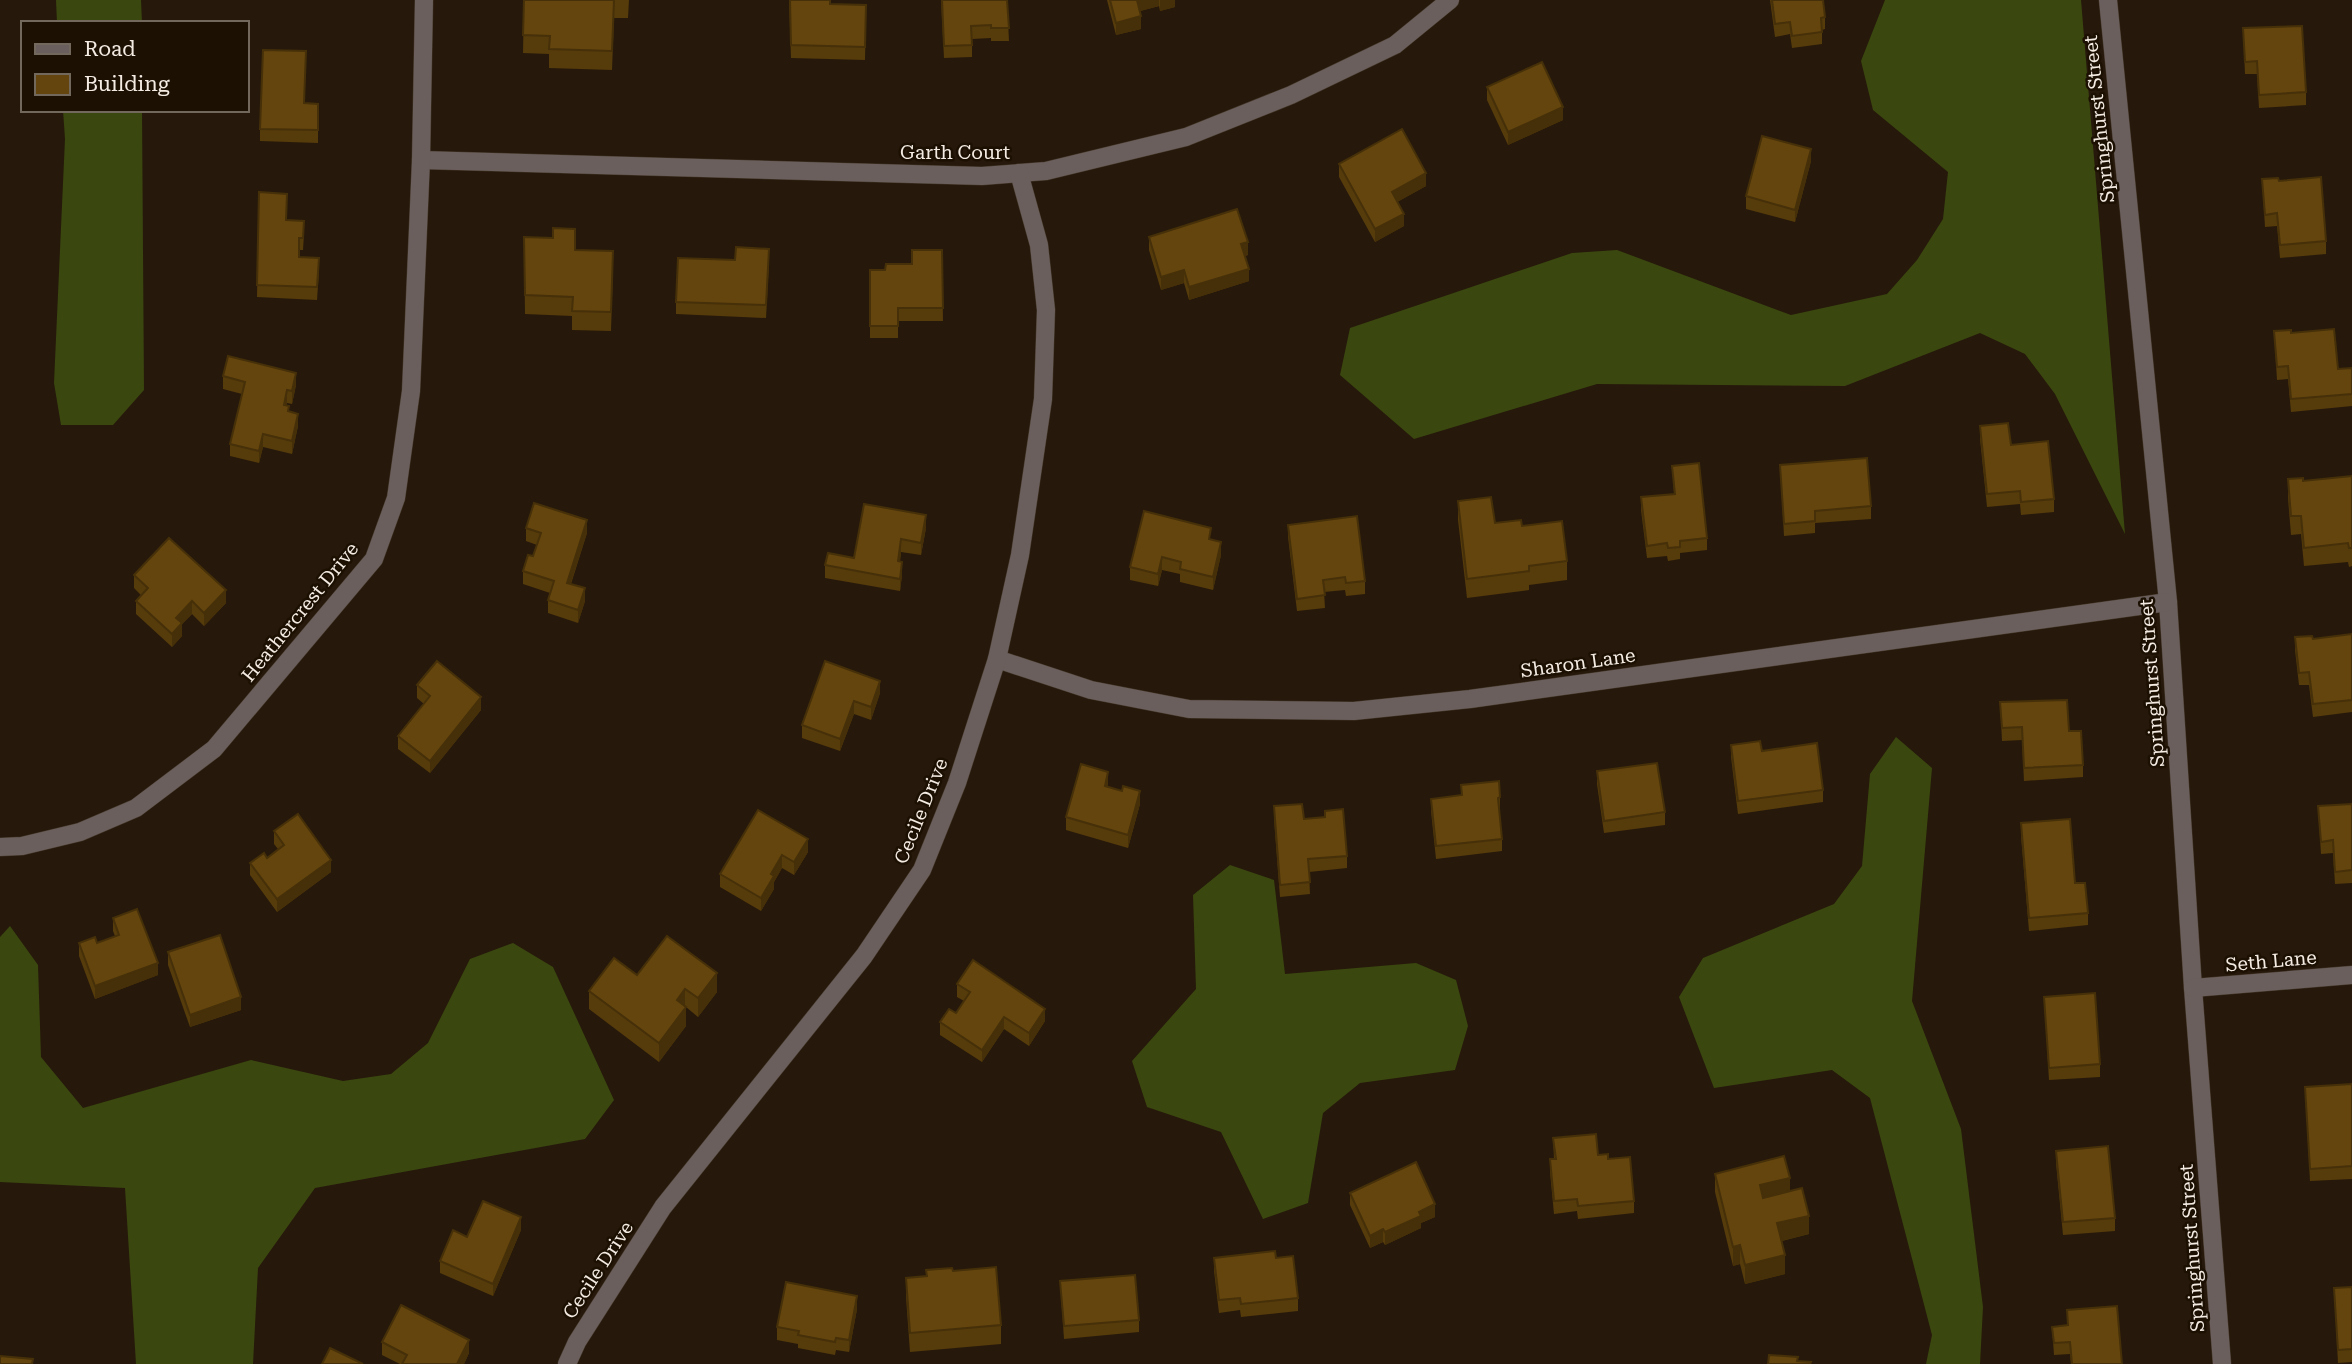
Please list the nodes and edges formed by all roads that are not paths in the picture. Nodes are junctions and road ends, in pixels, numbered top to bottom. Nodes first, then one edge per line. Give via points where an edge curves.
1 (424, 0) edge
2 (1450, 0) edge
3 (2108, 0) edge
4 (421, 160) junction
5 (1019, 173) junction
6 (2168, 601) junction
7 (997, 659) junction
8 (0, 847) edge
9 (2352, 975) edge
10 (2193, 988) junction
11 (567, 1364) edge
12 (2222, 1364) edge

1 - 4 street, Heathercrest Drive
2 - 5 street, Garth Court via 1395,45 1186,137 1046,171
3 - 6 street, Springhurst Street
4 - 5 street, Garth Court via 982,176
4 - 8 street, Heathercrest Drive via 411,391 396,498 374,559 214,749 136,808 80,832
5 - 7 street, Cecile Drive via 1039,245 1046,310 1043,399 1020,555
6 - 7 street, Sharon Lane via 1470,699 1354,710 1189,709 1091,690
6 - 10 street, Springhurst Street
7 - 11 street, Cecile Drive via 957,783 922,870 864,956 663,1207
9 - 10 street, Seth Lane
10 - 12 street, Springhurst Street

